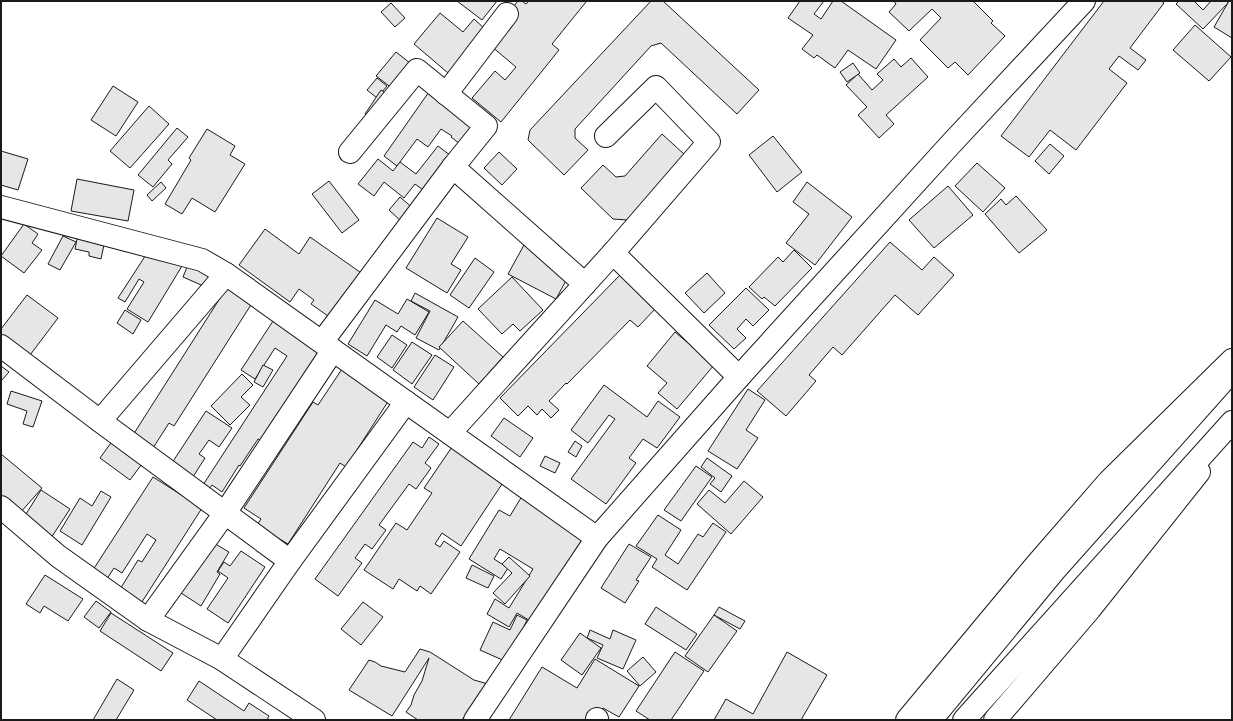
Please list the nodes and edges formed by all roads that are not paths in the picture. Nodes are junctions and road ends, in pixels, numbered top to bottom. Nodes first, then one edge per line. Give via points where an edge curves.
1 (1084, 1) edge
2 (507, 14) dead end
3 (446, 94) junction
4 (606, 136) dead end
5 (350, 152) dead end
6 (453, 167) junction
7 (1, 207) edge
8 (613, 253) junction
9 (226, 274) junction
10 (585, 284) junction
11 (1, 346) edge
12 (327, 346) junction
13 (1232, 360) edge
14 (1232, 371) edge
15 (739, 377) junction
16 (406, 402) junction
17 (100, 421) junction
18 (1232, 422) edge
19 (1232, 432) edge
20 (450, 433) junction
21 (1, 507) edge
22 (225, 513) junction
23 (597, 538) junction
24 (290, 561) junction
25 (148, 620) junction
26 (222, 659) junction
27 (314, 720) edge
28 (474, 720) edge
29 (907, 720) edge
30 (931, 720) edge
31 (964, 720) edge
32 (995, 720) edge

1 - 15 main road
2 - 3 main road
3 - 5 main road via 417,70
3 - 6 main road via 486,126
4 - 8 main road via 656,87 709,142
6 - 10 main road
6 - 12 main road
7 - 9 main road via 202,260
8 - 10 main road
8 - 15 main road
9 - 12 main road
9 - 17 main road
10 - 20 main road
11 - 17 main road
12 - 16 main road
12 - 22 main road
13 - 29 main road via 1109,481
14 - 30 main road via 1054,571
15 - 23 main road
16 - 20 main road
16 - 24 main road
17 - 22 main road
18 - 31 main road
19 - 32 main road via 1090,609
20 - 23 main road
21 - 25 main road via 58,556
22 - 24 main road
22 - 25 main road
23 - 28 main road
24 - 26 main road
25 - 26 main road
26 - 27 main road

